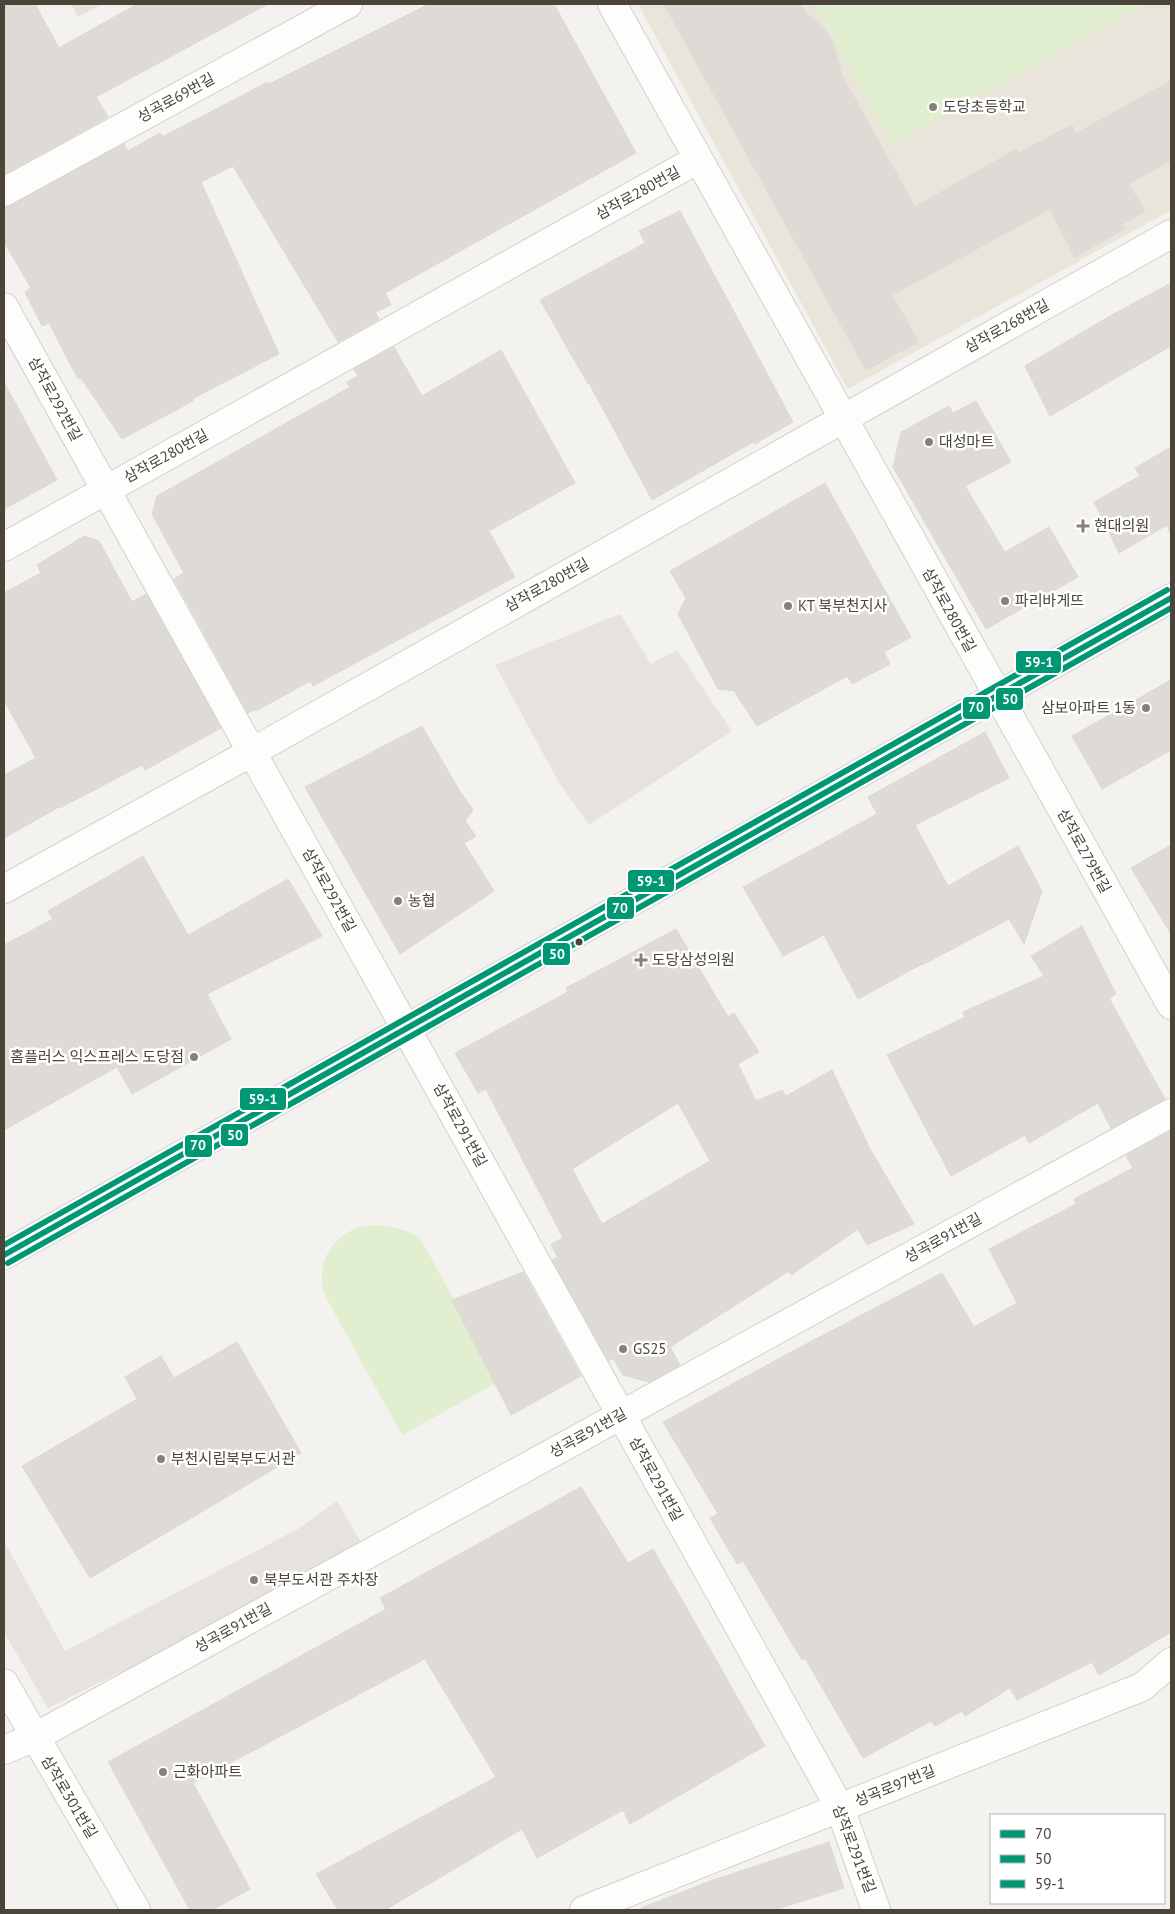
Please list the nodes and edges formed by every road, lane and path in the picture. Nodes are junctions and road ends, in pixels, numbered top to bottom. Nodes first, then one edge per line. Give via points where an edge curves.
1 (348, 4) edge
2 (612, 4) edge
3 (698, 159) junction
4 (4, 192) edge
5 (1171, 234) edge
6 (4, 308) edge
7 (842, 418) junction
8 (106, 490) junction
9 (4, 547) edge
10 (1171, 598) edge
11 (997, 696) junction
12 (252, 752) junction
13 (4, 889) edge
14 (1171, 1005) edge
15 (406, 1028) junction
16 (1171, 1113) edge
17 (4, 1255) edge
18 (621, 1415) junction
19 (1171, 1662) edge
20 (4, 1683) edge
21 (35, 1737) junction
22 (4, 1750) edge
23 (840, 1808) junction
24 (136, 1910) edge
25 (584, 1910) edge
26 (876, 1910) edge

1 - 4 street, 성곡로69번길
2 - 3 street, 삼작로280번길
3 - 7 street, 삼작로280번길
3 - 8 street, 삼작로280번길
5 - 7 street, 삼작로268번길
6 - 8 street, 삼작로292번길
7 - 11 street, 삼작로280번길
7 - 12 street, 삼작로280번길
8 - 9 street
8 - 12 street, 삼작로292번길
10 - 11 street
11 - 14 street, 삼작로279번길
11 - 15 street
12 - 13 street
12 - 15 street, 삼작로292번길
15 - 17 street
15 - 18 street, 삼작로291번길
16 - 18 street, 성곡로91번길
18 - 21 street, 성곡로91번길
18 - 23 street, 삼작로291번길
19 - 23 street, 성곡로97번길 via 1142,1687
20 - 21 street, 삼작로301번길
21 - 22 street, 성곡로91번길
21 - 24 street, 삼작로301번길
23 - 25 street, 성곡로97번길
23 - 26 street, 삼작로291번길

